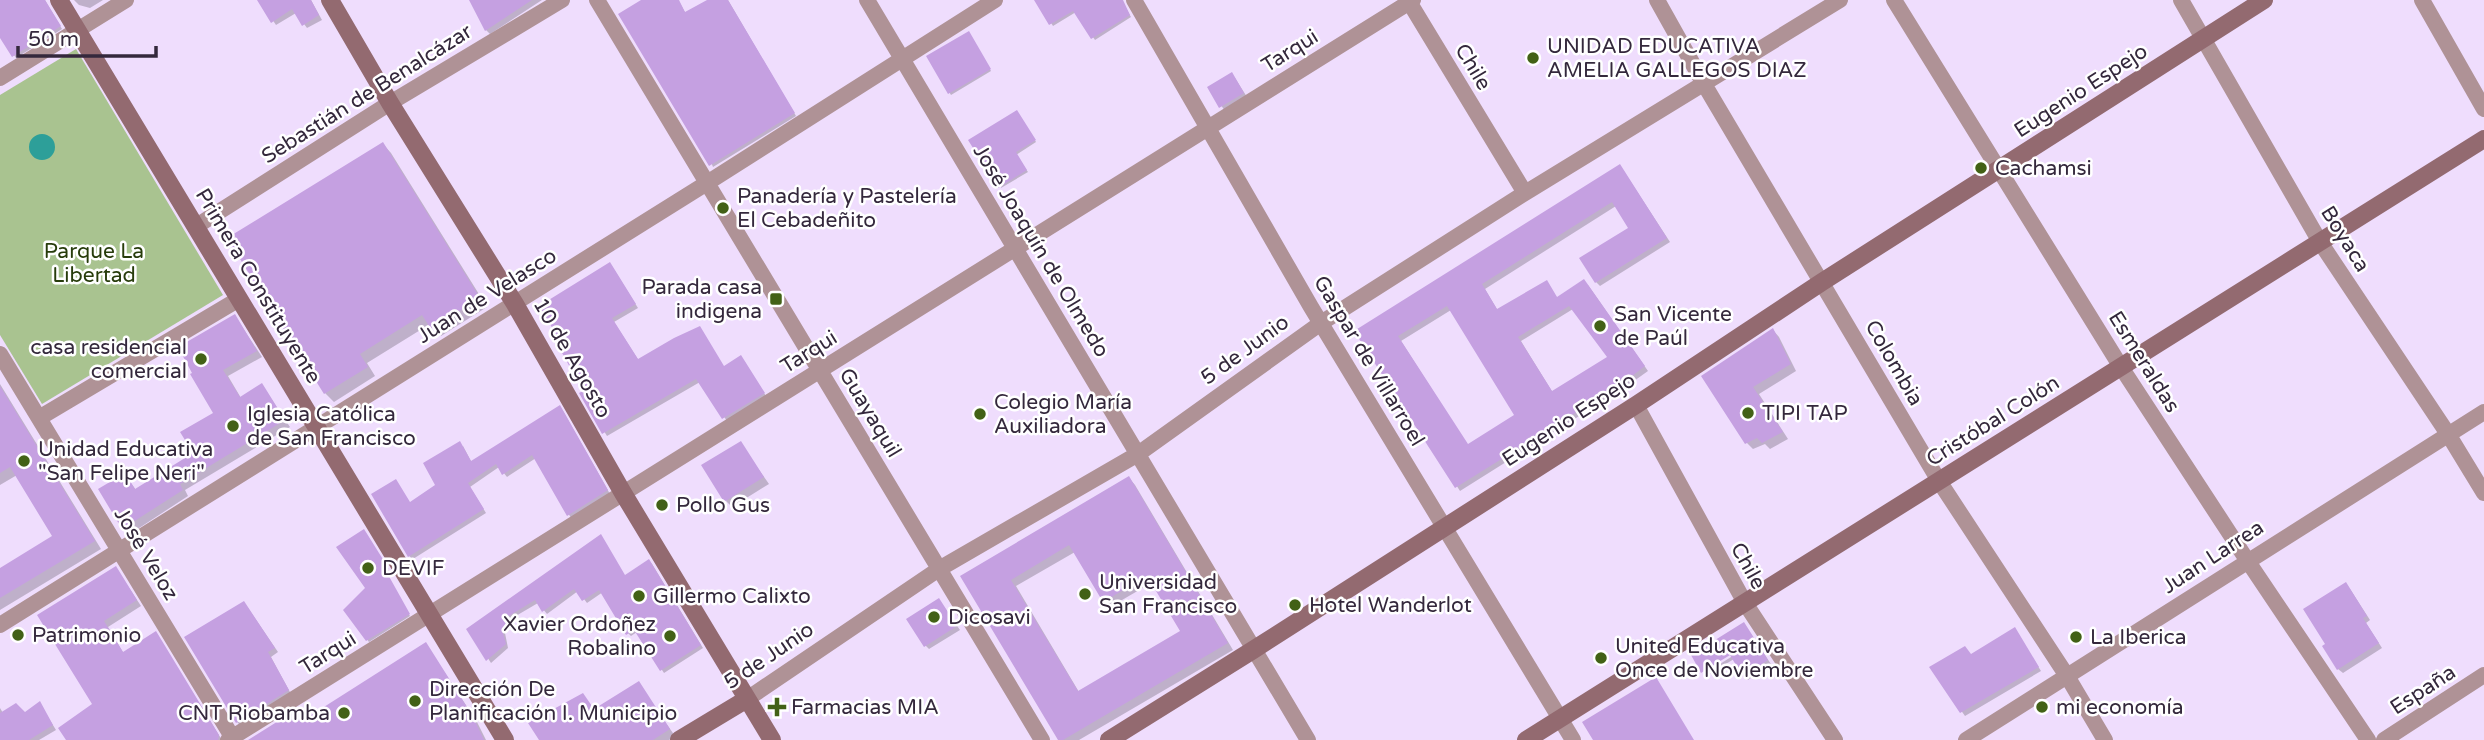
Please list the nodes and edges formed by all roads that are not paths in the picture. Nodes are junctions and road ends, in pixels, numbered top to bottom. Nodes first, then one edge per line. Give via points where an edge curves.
1 (59, 0) edge
2 (126, 0) edge
3 (330, 0) edge
4 (562, 0) edge
5 (597, 0) edge
6 (867, 0) edge
7 (995, 0) edge
8 (1134, 0) edge
9 (1657, 0) edge
10 (1840, 0) edge
11 (1894, 0) edge
12 (2182, 0) edge
13 (2264, 0) edge
14 (2422, 0) edge
15 (1410, 1) edge
16 (77, 30) junction
17 (2205, 38) junction
18 (902, 60) junction
19 (0, 78) edge
20 (1704, 84) junction
21 (390, 103) junction
22 (2484, 109) edge
23 (1208, 127) junction
24 (2484, 139) edge
25 (2001, 169) junction
26 (707, 183) junction
27 (1525, 193) junction
28 (195, 227) junction
29 (2320, 242) junction
30 (1015, 247) junction
31 (1822, 282) junction
32 (239, 299) junction
33 (515, 304) junction
34 (1321, 323) junction
35 (0, 354) edge
36 (2121, 367) junction
37 (819, 370) junction
38 (1636, 405) junction
39 (2484, 411) edge
40 (39, 418) junction
41 (317, 428) junction
42 (2448, 435) junction
43 (1138, 454) junction
44 (1939, 481) junction
45 (2484, 493) edge
46 (623, 494) junction
47 (1445, 527) junction
48 (119, 551) junction
49 (2246, 560) junction
50 (939, 569) junction
51 (1745, 603) junction
52 (429, 614) junction
53 (0, 625) edge
54 (1253, 650) junction
55 (2484, 675) edge
56 (2067, 676) junction
57 (747, 699) junction
58 (1560, 718) junction
59 (231, 739) edge
60 (505, 740) edge
61 (679, 740) edge
62 (772, 740) edge
63 (1042, 740) edge
64 (1109, 740) edge
65 (1308, 740) edge
66 (1526, 740) edge
67 (1573, 740) edge
68 (1835, 740) edge
69 (1966, 740) edge
70 (2105, 740) edge
71 (2368, 740) edge
72 (2384, 740) edge

1 - 16 street, Primera Constituyente
2 - 16 street
3 - 21 street, 10 de Agosto
4 - 21 street, Sebastián de Benalcázar
5 - 26 street, Guayaquil
6 - 18 street, José Joaquín de Olmedo
7 - 18 street, Juan de Velasco
8 - 23 street, Gaspar de Villarroel
9 - 20 street, Colombia
10 - 20 street, 5 de Junio
11 - 25 street, Esmeraldas
12 - 17 street, Boyaca
13 - 17 street, Eugenio Espejo
14 - 22 street
15 - 23 street, Tarqui
15 - 27 street, Chile
16 - 19 street
16 - 28 street, Primera Constituyente
17 - 25 street, Eugenio Espejo
17 - 29 street, Boyaca
18 - 26 street, Juan de Velasco
18 - 30 street, José Joaquín de Olmedo
20 - 27 street, 5 de Junio
20 - 31 street, Colombia
21 - 28 street, Sebastián de Benalcázar
21 - 33 street, 10 de Agosto
23 - 30 street, Tarqui
23 - 34 street, Gaspar de Villarroel
24 - 29 street, Cristóbal Colón
25 - 31 street, Eugenio Espejo
25 - 36 street, Esmeraldas
26 - 33 street, Juan de Velasco
26 - 37 street, Guayaquil
27 - 34 street, 5 de Junio
28 - 32 street, Primera Constituyente
29 - 36 street, Cristóbal Colón
29 - 42 street, Boyaca
30 - 37 street, Tarqui
30 - 43 street, José Joaquín de Olmedo
31 - 38 street, Eugenio Espejo
31 - 44 street, Colombia
32 - 40 street
32 - 41 street, Primera Constituyente
33 - 41 street, Juan de Velasco
33 - 46 street, 10 de Agosto
34 - 43 street, 5 de Junio
34 - 47 street, Gaspar de Villarroel
35 - 40 street, José Veloz
36 - 44 street, Cristóbal Colón
36 - 49 street, Esmeraldas
37 - 46 street, Tarqui
37 - 50 street, Guayaquil
38 - 47 street, Eugenio Espejo
38 - 51 street, Chile
39 - 42 street, Juan Larrea
40 - 48 street, José Veloz
41 - 48 street, Juan de Velasco
41 - 52 street, Primera Constituyente
42 - 45 street, Boyaca
42 - 49 street, Juan Larrea
43 - 50 street, 5 de Junio
43 - 54 street, José Joaquín de Olmedo
44 - 51 street, Cristóbal Colón
44 - 56 street, Colombia
46 - 52 street, Tarqui
46 - 57 street, 10 de Agosto
47 - 54 street, Eugenio Espejo
47 - 58 street, Gaspar de Villarroel
48 - 53 street, Juan de Velasco
48 - 59 street, José Veloz
49 - 56 street, Juan Larrea
49 - 71 street, Esmeraldas
50 - 57 street, 5 de Junio
50 - 63 street, Guayaquil
51 - 58 street, Cristóbal Colón
51 - 68 street, Chile
52 - 59 street, Tarqui
52 - 60 street, Primera Constituyente
54 - 64 street, Eugenio Espejo
54 - 65 street, José Joaquín de Olmedo
55 - 72 street, España
56 - 69 street, Juan Larrea
56 - 70 street, Colombia
57 - 61 street, 5 de Junio
57 - 62 street, 10 de Agosto
58 - 66 street, Cristóbal Colón
58 - 67 street, Gaspar de Villarroel

